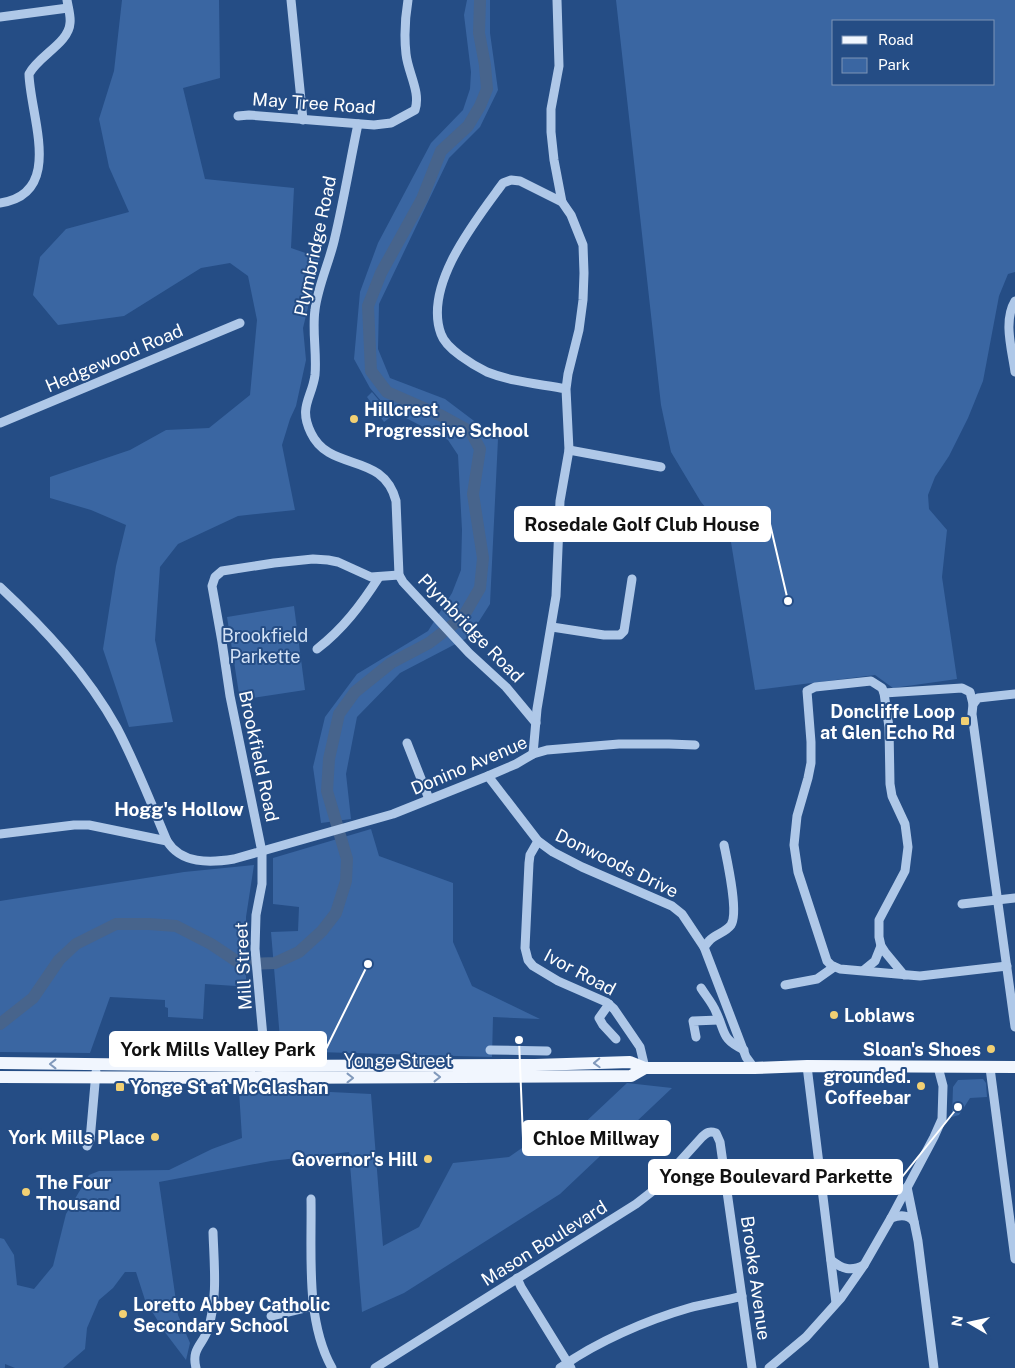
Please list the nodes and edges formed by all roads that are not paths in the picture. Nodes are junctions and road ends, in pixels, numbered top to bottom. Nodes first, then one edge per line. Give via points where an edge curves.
1 (290, 0) edge
2 (408, 0) edge
3 (557, 0) edge
4 (68, 4) edge
5 (0, 17) edge
6 (238, 116) dead end
7 (303, 120) junction
8 (358, 124) junction
9 (562, 202) junction
10 (0, 203) edge
11 (1015, 301) edge
12 (240, 323) dead end
13 (1015, 372) edge
14 (566, 389) junction
15 (0, 423) edge
16 (569, 450) junction
17 (661, 467) dead end
18 (398, 574) junction
19 (379, 577) junction
20 (632, 579) dead end
21 (0, 587) edge
22 (552, 626) junction
23 (317, 649) dead end
24 (884, 693) junction
25 (1015, 694) edge
26 (973, 704) junction
27 (536, 723) junction
28 (407, 743) dead end
29 (695, 746) dead end
30 (533, 754) junction
31 (488, 776) junction
32 (429, 799) junction
33 (0, 834) edge
34 (167, 840) junction
35 (538, 841) junction
36 (724, 845) dead end
37 (262, 852) junction
38 (1015, 898) edge
39 (998, 900) junction
40 (962, 904) dead end
41 (881, 946) junction
42 (704, 947) junction
43 (1007, 966) junction
44 (834, 967) junction
45 (864, 970) junction
46 (904, 975) junction
47 (785, 985) dead end
48 (701, 988) dead end
49 (610, 1004) junction
50 (719, 1020) junction
51 (1015, 1027) edge
52 (696, 1036) dead end
53 (616, 1039) dead end
54 (490, 1050) dead end
55 (509, 1050) junction
56 (744, 1050) junction
57 (547, 1051) dead end
58 (4, 1063) edge
59 (97, 1064) junction
60 (808, 1066) junction
61 (1015, 1067) edge
62 (645, 1068) junction
63 (754, 1068) junction
64 (938, 1068) junction
65 (990, 1068) junction
66 (510, 1071) junction
67 (266, 1072) junction
68 (4, 1078) edge
69 (95, 1078) junction
70 (716, 1133) joint
71 (87, 1146) dead end
72 (907, 1188) junction
73 (311, 1199) dead end
74 (891, 1218) junction
75 (914, 1222) junction
76 (214, 1232) dead end
77 (1015, 1259) edge
78 (831, 1260) junction
79 (864, 1265) junction
80 (517, 1278) junction
81 (742, 1296) junction
82 (836, 1303) junction
83 (313, 1306) junction
84 (271, 1316) dead end
85 (806, 1337) junction
86 (195, 1364) edge
87 (566, 1366) edge
88 (332, 1368) edge
89 (375, 1368) edge
90 (752, 1368) edge
91 (769, 1368) edge
92 (778, 1368) edge
93 (934, 1368) edge

1 - 7 street
2 - 8 street, May Tree Road via 404,25 406,55 418,102 415,110 391,123
3 - 9 street via 559,66 551,132
4 - 5 street
4 - 10 street via 70,23 67,33 29,74 40,150 39,170 23,195
6 - 7 street, May Tree Road via 249,114
7 - 8 street, May Tree Road
8 - 18 street, Plymbridge Road via 336,236 315,307 315,374 306,404 306,418 311,435 321,447 378,472 393,489
9 - 14 street via 583,245 584,273 578,330
9 - 14 street via 520,181 503,183 451,262 440,290 437,316 441,335 466,360 511,379
11 - 13 street via 1009,314
12 - 15 street, Hedgewood Road
14 - 16 street
16 - 17 street
16 - 22 street via 560,501
18 - 19 street
18 - 27 street, Plymbridge Road
19 - 23 street via 347,622
19 - 37 street, Brookfield Road via 371,578 328,560 222,571 214,577 212,586 230,696
20 - 22 street via 624,631 620,635
21 - 34 street via 54,641 86,679 117,729
22 - 27 street
24 - 26 street via 962,688 970,692
24 - 41 street via 889,727 890,784 908,847 905,871 879,920
24 - 44 street via 872,681 815,687 807,691 811,763 796,822 794,853 824,957
25 - 26 street via 978,698
26 - 39 street
27 - 30 street
28 - 32 street
29 - 30 street, Donino Avenue via 618,744
30 - 31 street, Donino Avenue
31 - 32 street, Donino Avenue
31 - 35 street, Donwoods Drive
32 - 37 street, Donino Avenue via 393,814
33 - 34 street via 89,825
34 - 37 street, Donino Avenue via 180,854 196,860 226,860
35 - 42 street, Donwoods Drive via 582,867 672,906 682,914
35 - 49 street, Ivor Road via 529,864 525,948 528,960 558,980
36 - 42 street via 734,918 725,931
37 - 67 street, Mill Street via 255,949
38 - 39 street
39 - 40 street
39 - 43 street
41 - 45 street via 875,961
41 - 46 street
42 - 56 street, Donwoods Drive
43 - 46 street
43 - 51 street
44 - 45 street
44 - 47 street via 818,979
45 - 46 street
48 - 50 street
49 - 53 street via 599,1018
49 - 62 street, Ivor Road via 640,1048
50 - 52 street via 693,1021
50 - 56 street via 731,1044
54 - 55 street
55 - 57 street
55 - 66 street
56 - 63 street, Donwoods Drive
59 -> 58 main road, Yonge Street
59 - 67 main road, Yonge Street
59 - 69 street
60 - 63 main road, Yonge Street
60 - 64 main road, Yonge Street
60 - 78 street
61 - 65 main road, Yonge Street
62 - 63 main road, Yonge Street
62 - 66 main road, Yonge Street via 632,1076
64 - 65 main road, Yonge Street
64 - 72 street via 942,1086 942,1119
65 - 77 street
66 - 67 main road, Yonge Street
67 - 69 main road, Yonge Street
68 - 69 main road, Yonge Street
69 - 71 street
70 - 80 street, Mason Boulevard via 705,1134 642,1199
70 - 81 street, Brooke Avenue via 720,1142
72 - 74 street
72 - 75 street
73 - 83 street
74 - 75 street via 908,1216
74 - 79 street
75 - 93 street
76 - 86 street via 213,1310 208,1331 195,1351
78 - 79 street via 848,1270
78 - 82 street
79 - 82 street
80 - 87 street
80 - 89 street, Mason Boulevard
81 - 87 street via 651,1321
81 - 90 street, Brooke Avenue
82 - 85 street
83 - 84 street
83 - 88 street via 320,1340
85 - 91 street
85 - 92 street

